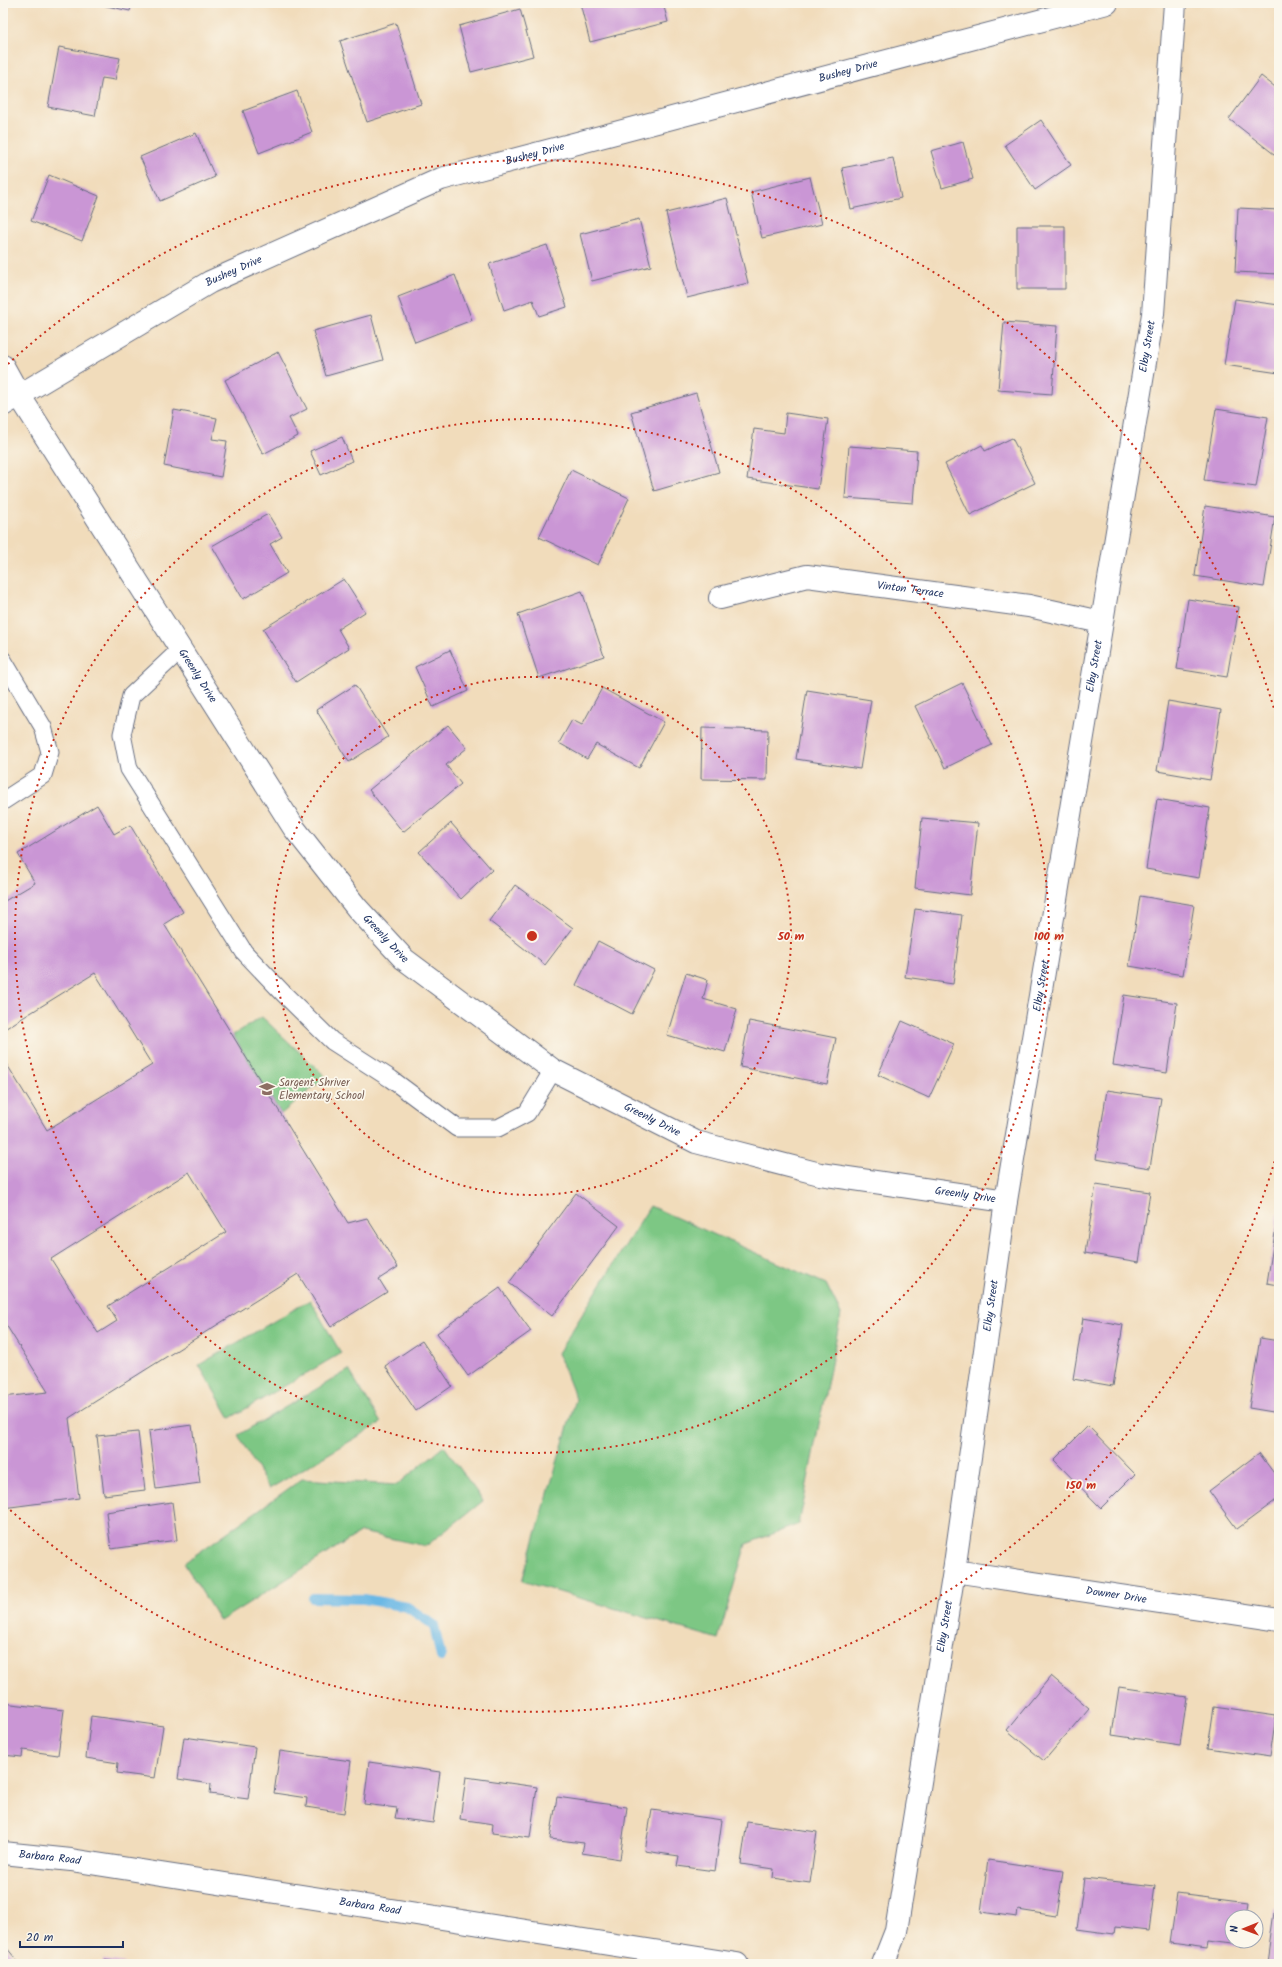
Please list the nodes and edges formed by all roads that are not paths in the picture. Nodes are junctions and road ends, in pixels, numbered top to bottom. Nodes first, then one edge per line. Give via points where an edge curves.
1 (1106, 3) edge
2 (1175, 3) edge
3 (3, 366) edge
4 (11, 400) edge
5 (720, 598) dead end
6 (1101, 622) junction
7 (181, 649) junction
8 (3, 660) edge
9 (3, 800) edge
10 (553, 1070) junction
11 (1006, 1201) junction
12 (954, 1571) junction
13 (1279, 1620) edge
14 (3, 1853) edge
15 (737, 1964) edge
16 (884, 1964) edge

1 - 4 street, Bushey Drive via 440,179 210,282
2 - 6 street, Elby Street via 1153,314
3 - 4 street, Greenly Drive
4 - 7 street, Greenly Drive
5 - 6 street, Vinton Terrace via 807,576 1029,606
6 - 11 street, Elby Street
7 - 10 street, Greenly Drive via 294,828 357,908 404,959
7 - 10 lane via 131,696 122,734 129,769 244,952 332,1041 391,1079 457,1128 498,1128 528,1113
8 - 9 lane via 44,727 50,752 43,775
10 - 11 street, Greenly Drive via 696,1142 820,1174
11 - 12 street, Elby Street
12 - 13 street, Downer Drive
12 - 16 street, Elby Street via 896,1931
14 - 15 street, Barbara Road via 71,1860

